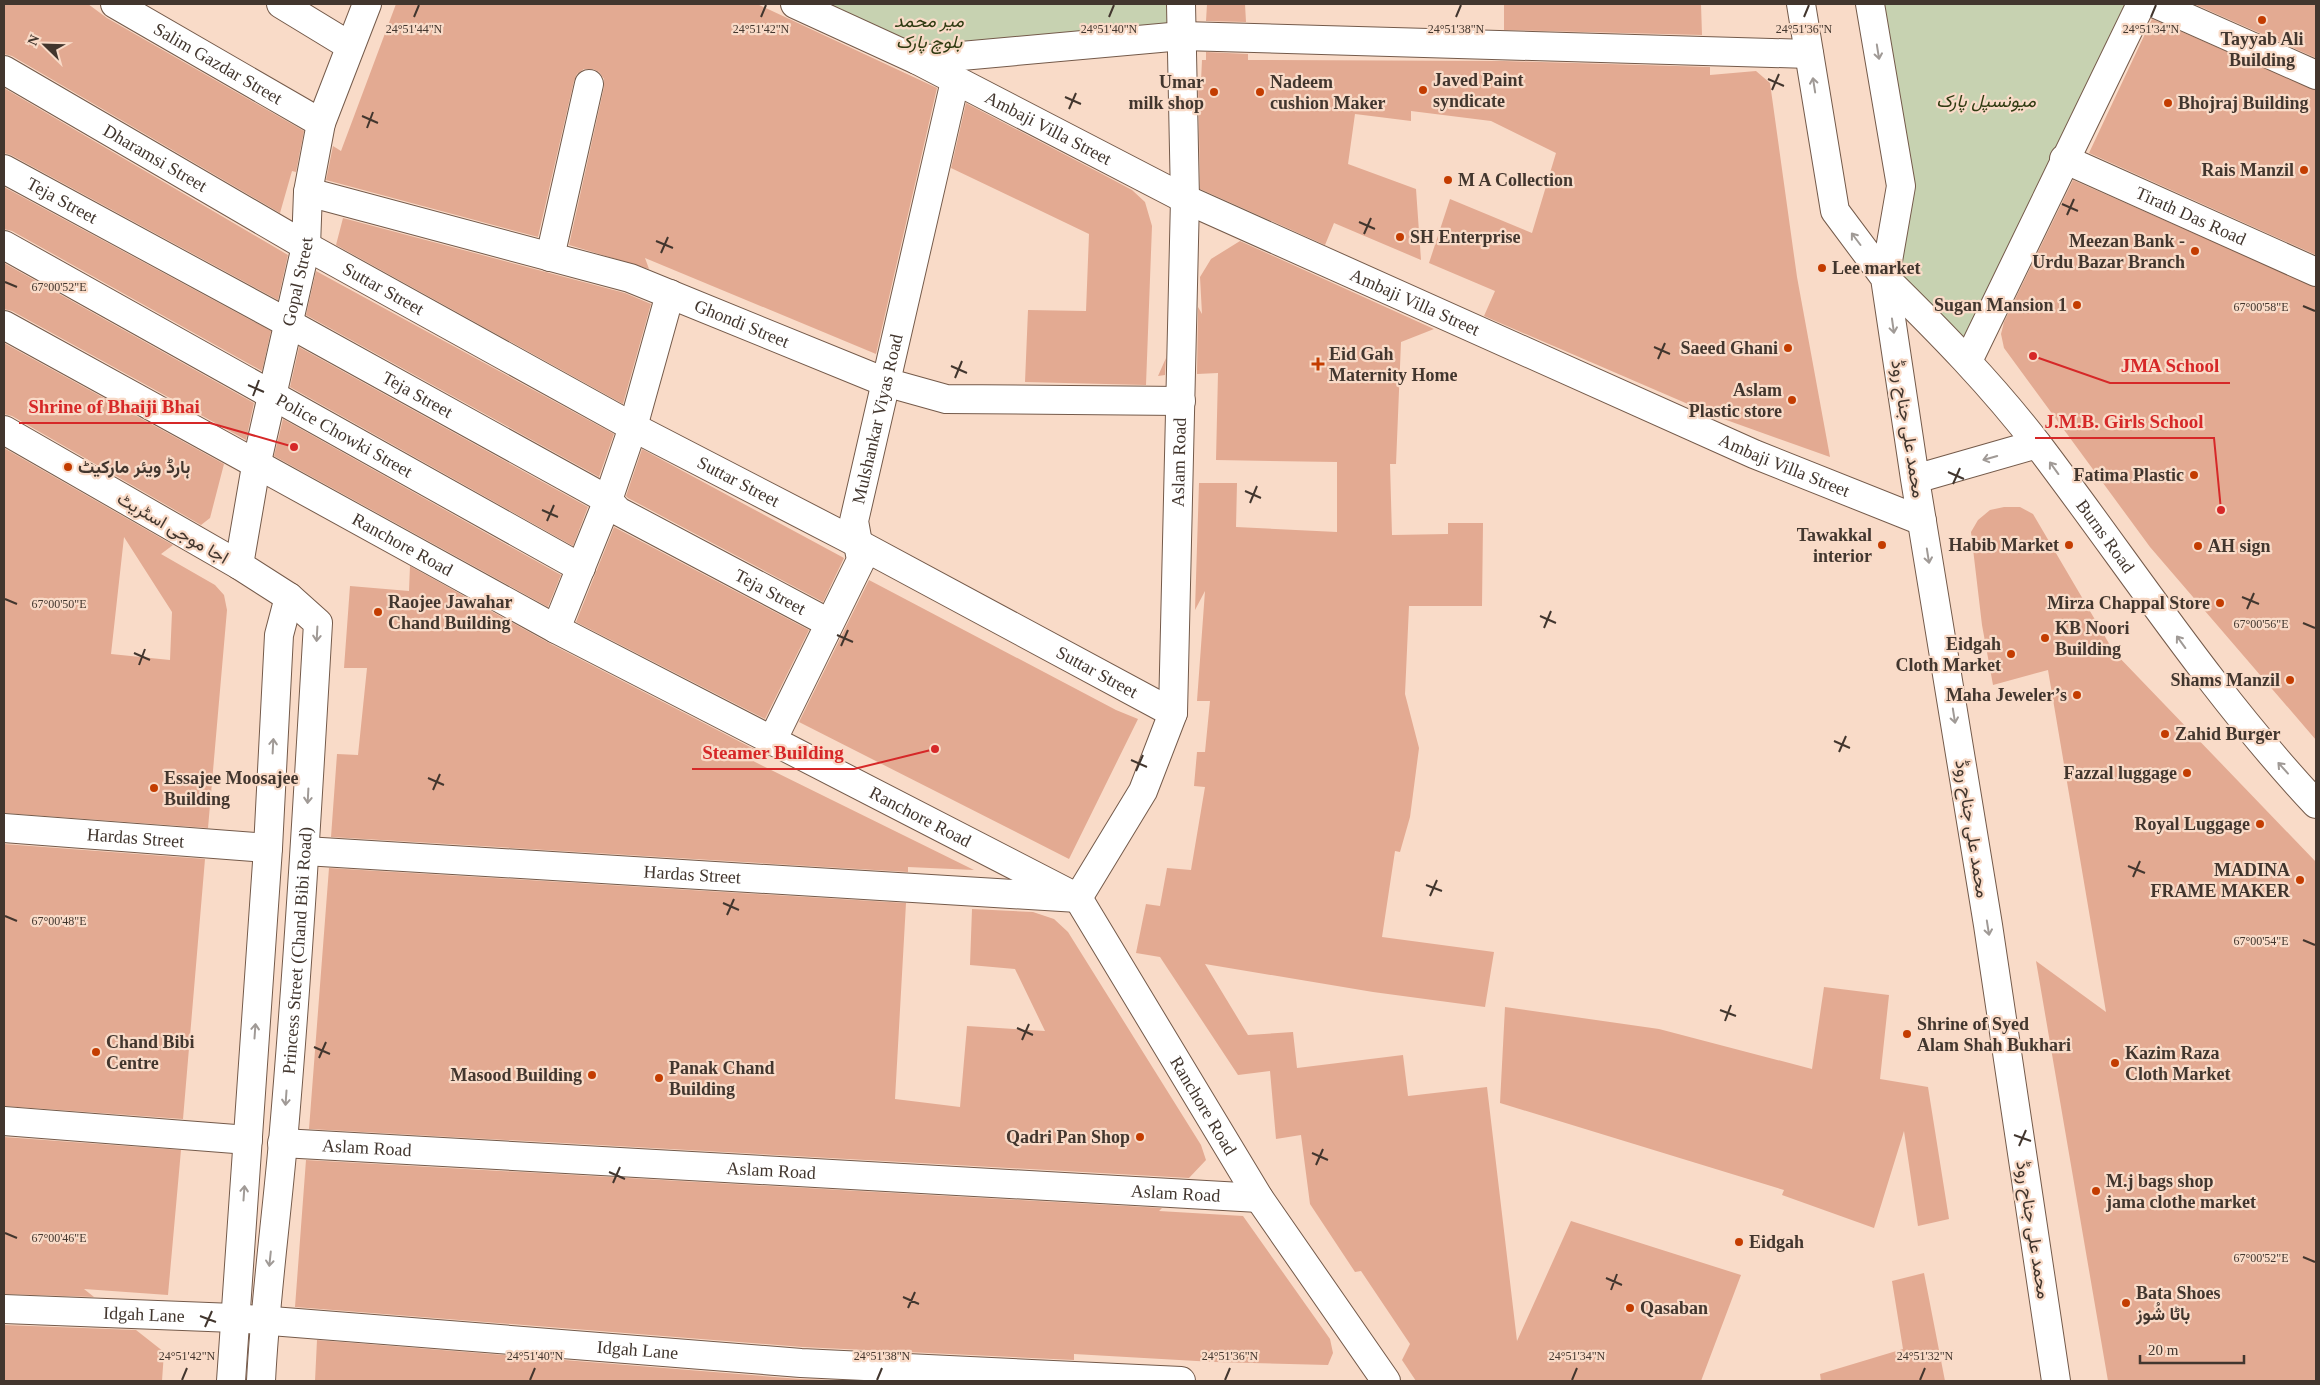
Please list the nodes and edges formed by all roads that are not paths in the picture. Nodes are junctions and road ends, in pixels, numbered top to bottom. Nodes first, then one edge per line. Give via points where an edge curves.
1 (116, 4) edge
2 (281, 4) edge
3 (367, 4) edge
4 (794, 4) edge
5 (1182, 4) edge
6 (1801, 4) edge
7 (1870, 4) edge
8 (2141, 4) edge
9 (2156, 4) edge
10 (1182, 36) junction
11 (350, 46) junction
12 (1809, 54) junction
13 (917, 60) junction
14 (4, 70) edge
15 (2316, 75) edge
16 (955, 81) junction
17 (589, 84) dead end
18 (320, 123) junction
19 (2064, 159) junction
20 (4, 169) edge
21 (308, 192) junction
22 (1185, 199) junction
23 (4, 245) edge
24 (306, 246) junction
25 (550, 257) junction
26 (2316, 272) edge
27 (1885, 278) junction
28 (670, 294) junction
29 (288, 323) junction
30 (4, 326) edge
31 (1968, 361) junction
32 (885, 382) junction
33 (272, 394) junction
34 (1181, 401) junction
35 (633, 427) junction
36 (4, 430) edge
37 (2037, 444) junction
38 (256, 466) junction
39 (1916, 479) junction
40 (608, 500) junction
41 (1922, 521) junction
42 (859, 544) junction
43 (238, 565) junction
44 (581, 568) junction
45 (289, 597) junction
46 (829, 623) junction
47 (556, 629) junction
48 (1174, 713) junction
49 (772, 741) junction
50 (2316, 804) edge
51 (4, 828) edge
52 (268, 848) junction
53 (305, 851) junction
54 (1078, 898) junction
55 (4, 1121) edge
56 (248, 1140) junction
57 (282, 1143) junction
58 (1259, 1198) junction
59 (4, 1309) edge
60 (234, 1318) junction
61 (264, 1322) junction
62 (805, 1372) edge
63 (231, 1381) edge
64 (261, 1381) edge
65 (1182, 1381) edge
66 (1386, 1381) edge
67 (2056, 1381) edge

1 - 18 main road, Salim Gazdar Street
2 - 11 main road
3 - 11 main road, Gopal Street
4 - 13 main road, Ambaji Villa Street
5 - 10 main road, Aslam Road
6 - 12 main road, محمد علی جناح روڈ
7 -> 27 main road, محمد علی جناح روڈ via 1900,186
8 - 19 main road
9 - 15 main road
10 - 12 main road, Ambaji Villa Street
10 - 13 main road, Ambaji Villa Street
10 - 22 main road, Aslam Road
11 - 18 main road, Gopal Street
27 -> 12 main road, محمد علی جناح روڈ via 1835,211
13 - 16 main road, Ambaji Villa Street
14 - 24 main road, Dharamsi Street
16 - 22 main road, Ambaji Villa Street
16 - 32 main road, Mulshankar Viyas Road
17 - 25 main road
18 - 21 main road, Gopal Street
19 - 26 main road, Tirath Das Road
19 - 31 main road
20 - 29 main road, Teja Street
21 - 24 main road, Gopal Street
21 - 25 main road, Ghondi Street
22 - 34 main road, Aslam Road
22 - 41 main road, Ambaji Villa Street via 1754,454
23 - 33 main road, Police Chowki Street
24 - 29 main road, Gopal Street
24 - 35 main road, Suttar Street
25 - 28 main road, Ghondi Street via 630,278
27 - 31 main road, Burns Road
27 -> 39 main road, محمد علی جناح روڈ
28 - 32 main road, Ghondi Street
28 - 35 main road
29 - 33 main road, Gopal Street
29 - 40 main road, Teja Street
30 - 38 main road, Ranchore Road
31 - 37 main road, Burns Road
32 - 34 main road, Ghondi Street via 946,399
32 - 42 main road, Mulshankar Viyas Road via 854,521
33 - 38 main road, Gopal Street
33 - 44 main road, Police Chowki Street
34 - 48 main road, Aslam Road
35 - 40 main road
35 - 42 main road, Suttar Street
36 - 43 main road, اجا موجی اسٹریٹ
37 -> 39 main road
50 -> 37 main road, Burns Road via 2282,768 2197,664
38 - 43 main road, Gopal Street
38 - 47 main road, Ranchore Road
39 - 41 main road, محمد علی جناح روڈ
40 - 44 main road
40 - 46 main road, Teja Street via 618,511
41 -> 67 main road, محمد علی جناح روڈ via 1988,925
42 - 46 main road, Mulshankar Viyas Road via 861,560
42 - 48 main road, Suttar Street
43 - 45 main road, اجا موجی اسٹریٹ
44 - 47 main road
52 -> 45 main road, Princess Street (Chand Bibi Road) via 279,636
45 -> 53 main road, Princess Street (Chand Bibi Road) via 318,624
46 - 49 main road, Mulshankar Viyas Road
47 - 49 main road, Ranchore Road
48 - 54 main road, Aslam Road via 1143,791
49 - 54 main road, Ranchore Road
51 - 52 main road, Hardas Street
56 -> 52 main road, Princess Street (Chand Bibi Road)
53 - 54 main road, Hardas Street
53 -> 57 main road, Princess Street (Chand Bibi Road)
54 - 58 main road, Ranchore Road
55 - 56 main road
60 -> 56 main road, Princess Street (Chand Bibi Road)
57 - 58 main road, Aslam Road
57 -> 61 main road, Princess Street (Chand Bibi Road)
58 - 66 main road, Ranchore Road
59 - 60 main road, Idgah Lane
60 - 61 main road, Idgah Lane
60 - 63 main road, Princess Street (Chand Bibi Road)
61 - 62 main road, Idgah Lane
61 - 64 main road, Princess Street (Chand Bibi Road)
62 - 65 main road, Idgah Lane

